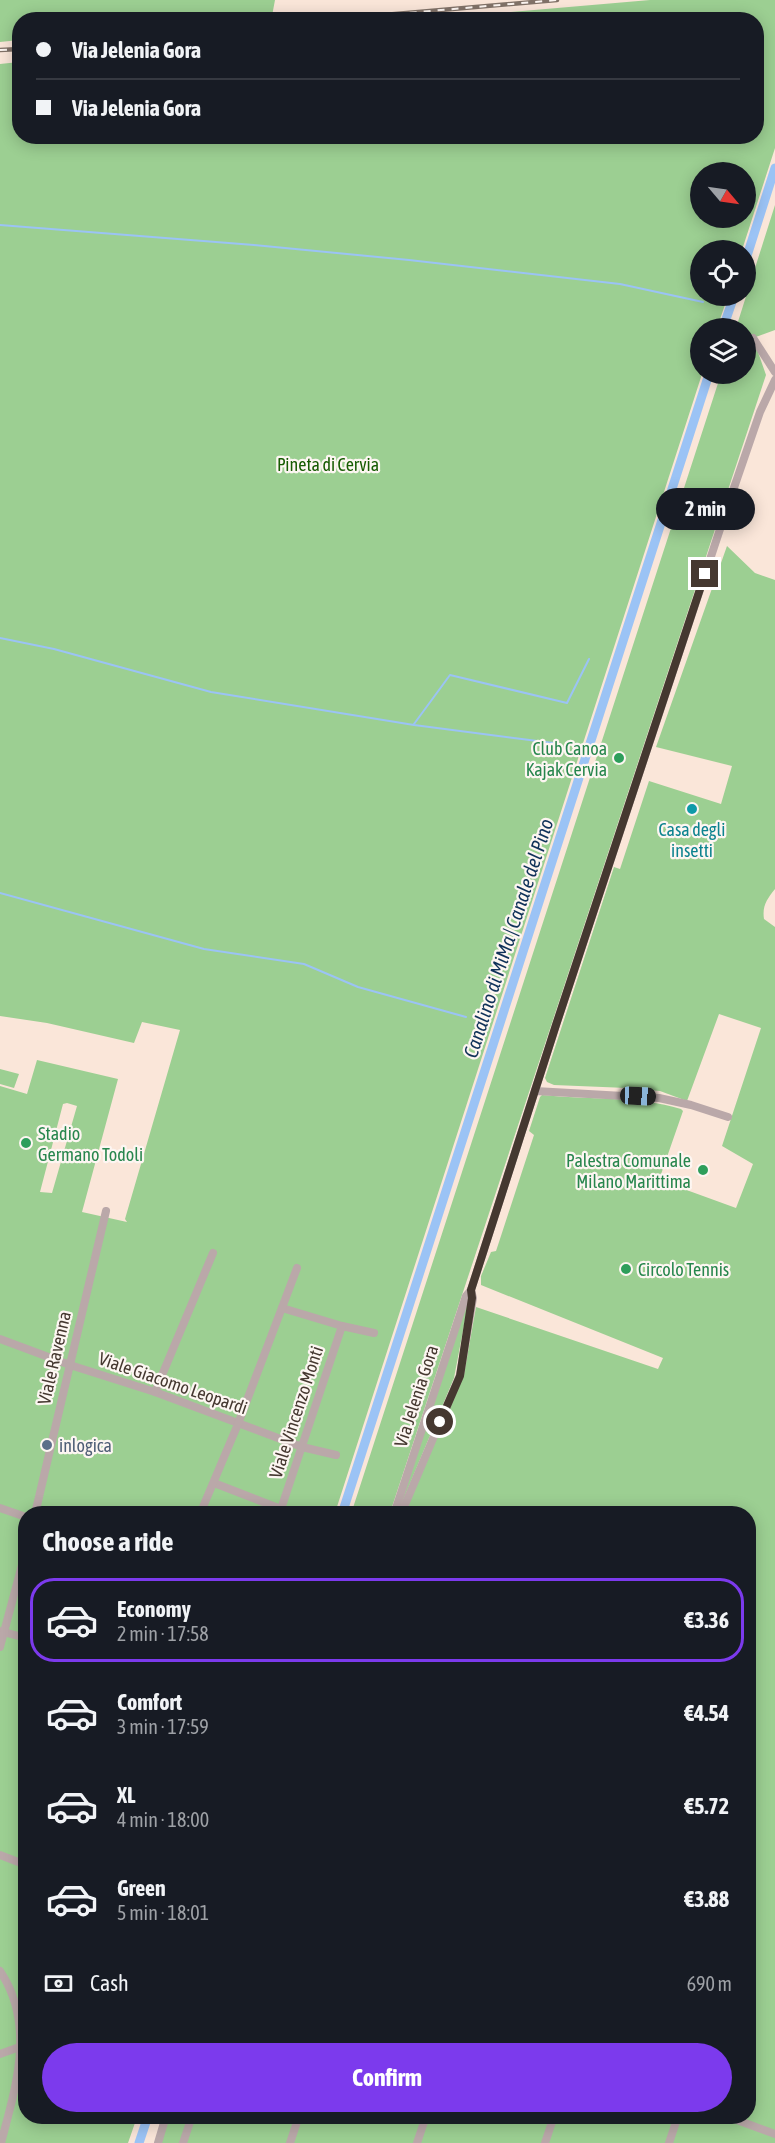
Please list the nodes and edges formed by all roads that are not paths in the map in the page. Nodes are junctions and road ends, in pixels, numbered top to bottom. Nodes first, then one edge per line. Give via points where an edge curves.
1 (756, 343) edge
2 (775, 372) edge
3 (775, 380) edge
4 (535, 1091) junction
5 (728, 1117) dead end
6 (106, 1210) dead end
7 (213, 1252) dead end
8 (297, 1268) dead end
9 (471, 1290) junction
10 (282, 1308) junction
11 (342, 1326) junction
12 (374, 1333) dead end
13 (0, 1339) edge
14 (70, 1365) junction
15 (156, 1392) junction
16 (238, 1424) junction
17 (303, 1447) junction
18 (336, 1455) dead end
19 (214, 1483) junction
20 (37, 1506) edge
21 (204, 1506) edge
22 (273, 1506) edge
23 (282, 1506) edge
24 (397, 1506) edge
25 (404, 1506) edge
26 (0, 1509) edge
27 (18, 1515) edge
28 (18, 1577) edge
29 (2, 1631) edge
30 (18, 1636) edge
31 (0, 1647) edge
32 (0, 1855) edge
33 (18, 1862) edge
34 (0, 1971) edge
35 (18, 2007) edge
36 (18, 2048) edge
37 (0, 2054) edge
38 (18, 2088) edge
39 (164, 2124) edge
40 (189, 2124) edge
41 (296, 2124) edge
42 (423, 2124) edge
43 (551, 2124) edge
44 (675, 2124) edge
45 (749, 2124) edge
46 (775, 2133) edge
47 (1, 2143) edge
48 (158, 2143) edge
49 (183, 2143) edge
50 (290, 2143) edge
51 (417, 2143) edge
52 (545, 2143) edge
53 (669, 2143) edge

1 - 2 street
3 - 4 street, Via Jelenia Gora via 727,508
4 - 5 street via 659,1098
4 - 9 street, Via Jelenia Gora
6 - 14 street, Viale Ravenna
7 - 15 street
8 - 10 street
9 - 24 street, Via Jelenia Gora
9 - 25 street, Via Jelenia Gora via 460,1376
10 - 11 street, Viale Vincenzo Monti
10 - 16 street
11 - 12 street, Viale Vincenzo Monti
11 - 17 street, Viale Vincenzo Monti
13 - 14 street, Viale Giacomo Leopardi
14 - 15 street, Viale Giacomo Leopardi
14 - 20 street, Viale Ravenna
15 - 16 street, Viale Giacomo Leopardi
16 - 17 street, Viale Giacomo Leopardi
16 - 19 street
17 - 18 street, Viale Giacomo Leopardi
17 - 23 street, Viale Vincenzo Monti
19 - 21 street
19 - 22 street, Viale Vincenzo Monti
26 - 27 street
28 - 29 street
29 - 30 street
29 - 31 street
32 - 33 street
34 - 35 street
36 - 37 street
38 - 47 street
39 - 48 street
40 - 49 street
41 - 50 street
42 - 51 street
43 - 52 street
44 - 53 street
45 - 46 street

